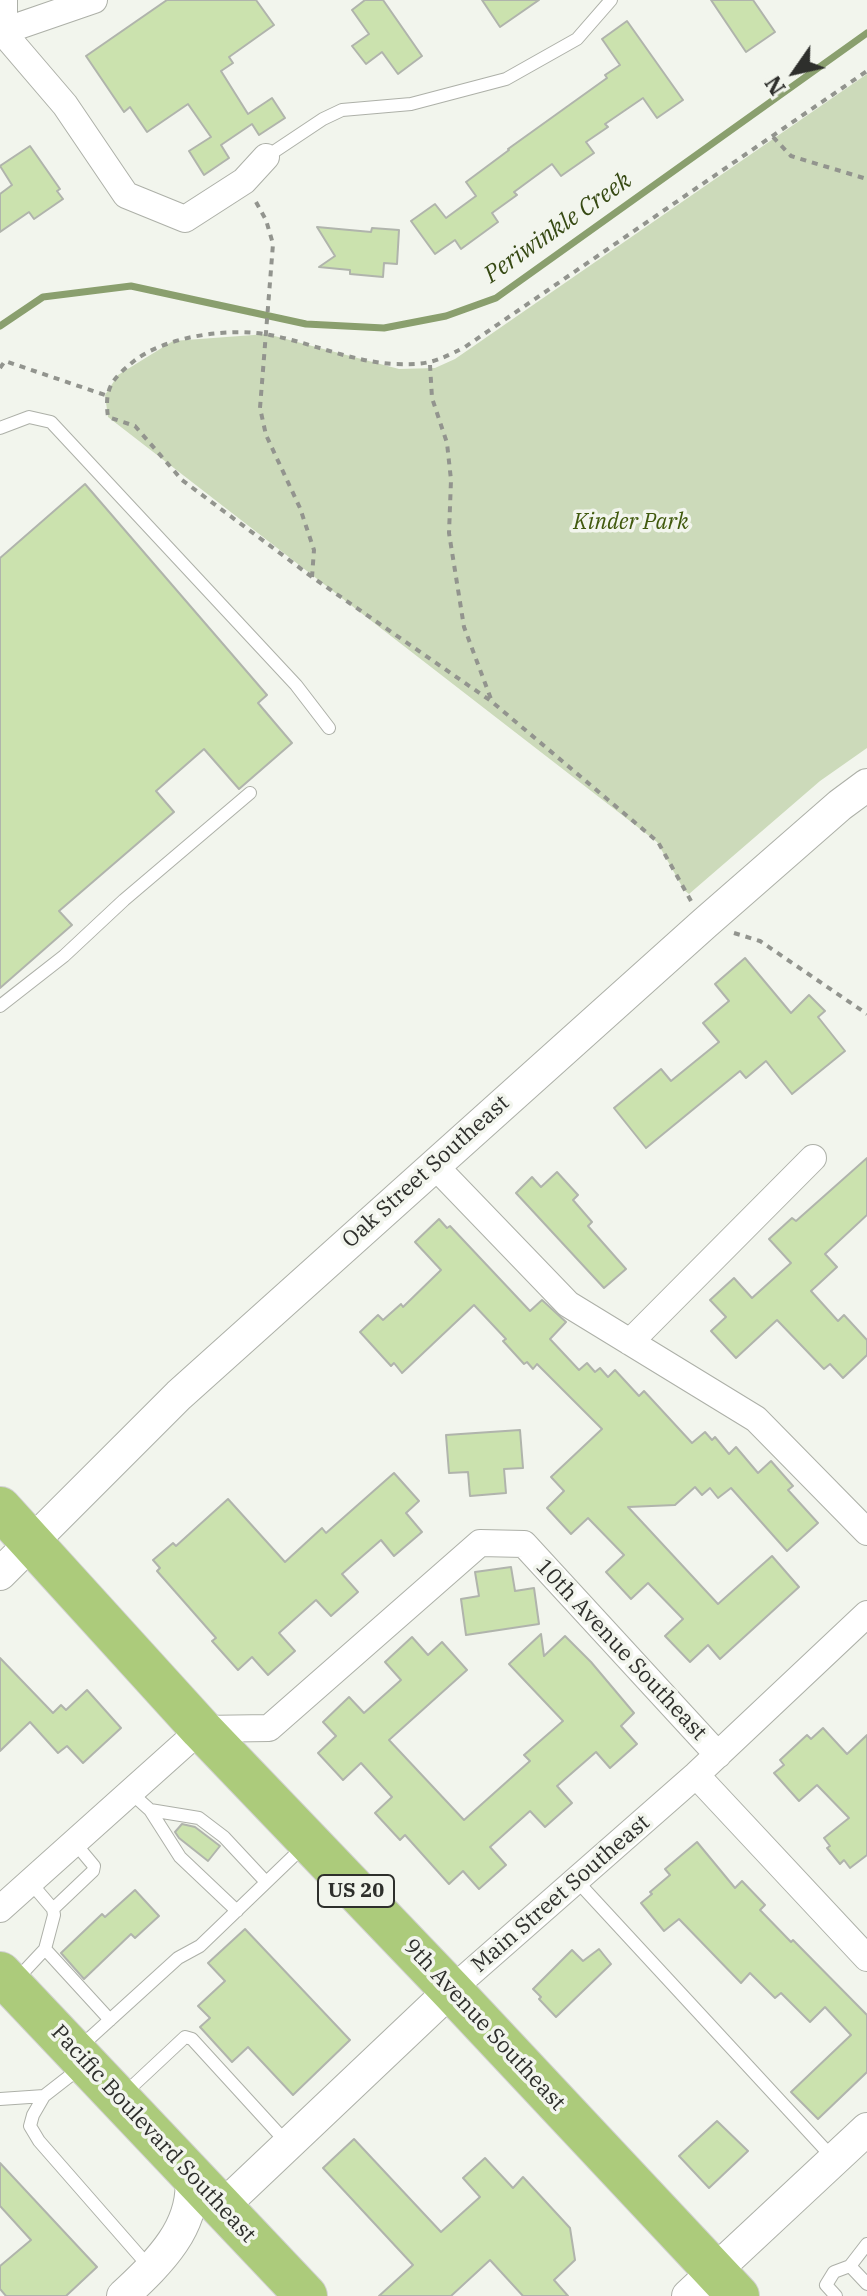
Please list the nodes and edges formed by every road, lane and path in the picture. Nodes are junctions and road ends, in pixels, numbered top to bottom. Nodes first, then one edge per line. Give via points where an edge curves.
1 (4, 0) edge
2 (94, 0) edge
3 (611, 0) edge
4 (2, 30) edge
5 (867, 71) edge
6 (773, 137) junction
7 (266, 157) joint
8 (867, 179) edge
9 (244, 181) junction
10 (267, 334) junction
11 (430, 364) junction
12 (0, 368) edge
13 (105, 395) junction
14 (0, 428) edge
15 (312, 577) junction
16 (491, 701) junction
17 (329, 728) dead end
18 (867, 785) edge
19 (250, 793) dead end
20 (705, 923) junction
21 (0, 1006) edge
22 (867, 1014) edge
23 (813, 1158) dead end
24 (436, 1167) junction
25 (630, 1342) junction
26 (0, 1508) edge
27 (867, 1532) edge
28 (30, 1542) junction
29 (0, 1574) edge
30 (867, 1614) edge
31 (201, 1729) junction
32 (718, 1755) junction
33 (696, 1775) junction
34 (130, 1792) junction
35 (150, 1810) junction
36 (309, 1841) junction
37 (74, 1842) junction
38 (576, 1880) junction
39 (30, 1882) junction
40 (266, 1882) junction
41 (0, 1909) edge
42 (53, 1909) junction
43 (237, 1911) junction
44 (45, 1949) junction
45 (867, 1958) edge
46 (6, 1979) edge
47 (451, 1990) junction
48 (110, 2020) junction
49 (80, 2058) junction
50 (44, 2096) junction
51 (0, 2099) edge
52 (119, 2099) junction
53 (867, 2129) edge
54 (288, 2144) junction
55 (834, 2160) junction
56 (191, 2175) junction
57 (222, 2207) junction
58 (867, 2244) edge
59 (850, 2266) junction
60 (151, 2270) junction
61 (867, 2284) edge
62 (714, 2288) edge
63 (123, 2296) edge
64 (306, 2296) edge
65 (836, 2296) edge

1 - 4 street
2 - 4 street
3 - 7 lane via 577,39 506,79 411,104 342,110
4 - 9 street via 65,105 126,195 185,219
5 - 6 path
6 - 8 path via 791,156
6 - 11 path via 465,347
7 - 9 street
9 - 10 path via 273,244
10 - 11 path via 355,358
10 - 13 path via 208,334 173,341 140,357
10 - 15 path via 260,408 314,550
11 - 16 path via 432,398 447,443 449,533 464,627
12 - 13 path via 5,361
13 - 15 path via 108,417 135,426 182,480
14 - 17 lane via 29,417 51,422 296,685
15 - 16 path
16 - 20 path via 658,842
18 - 20 street, Oak Street Southeast
19 - 21 lane
20 - 22 path via 760,941
20 - 24 street, Oak Street Southeast
23 - 25 street
24 - 25 street via 568,1304
24 - 28 street, Oak Street Southeast via 179,1395
25 - 27 street via 756,1419
26 - 28 highway, 9th Avenue Southeast / US 20
28 - 29 street, Oak Street Southeast
28 - 31 highway, 9th Avenue Southeast / US 20
30 - 32 street, Main Street Southeast
31 - 32 street, 10th Avenue Southeast via 269,1728 480,1543 524,1544
31 - 34 street
31 - 36 highway, 9th Avenue Southeast / US 20
32 - 33 street, Main Street Southeast
33 - 38 street, Main Street Southeast
33 - 45 street, 10th Avenue Southeast
34 - 35 lane
34 - 37 street
35 - 40 lane via 199,1818
35 - 43 lane via 180,1857
36 - 40 lane
36 - 47 highway, 9th Avenue Southeast / US 20
37 - 39 street
37 - 42 lane via 93,1871
38 - 47 street, Main Street Southeast
38 - 55 lane
39 - 41 street
39 - 42 lane
40 - 43 lane
42 - 44 lane
43 - 48 lane
44 - 46 lane
44 - 48 lane
46 - 49 highway, Pacific Boulevard Southeast
47 - 54 street, Main Street Southeast
47 - 62 highway, 9th Avenue Southeast / US 20
48 - 49 lane
49 - 50 lane
49 - 52 highway, Pacific Boulevard Southeast
50 - 51 lane
50 - 60 lane via 30,2126 39,2141
52 - 54 lane via 185,2037
52 - 56 highway, Pacific Boulevard Southeast
53 - 55 street
54 - 57 street, Main Street Southeast
55 - 62 street
56 - 57 highway, Pacific Boulevard Southeast
56 - 60 street via 193,2192 185,2221
57 - 64 highway, Pacific Boulevard Southeast
58 - 59 lane
59 - 61 lane
59 - 65 lane via 834,2272 826,2285
60 - 63 street

